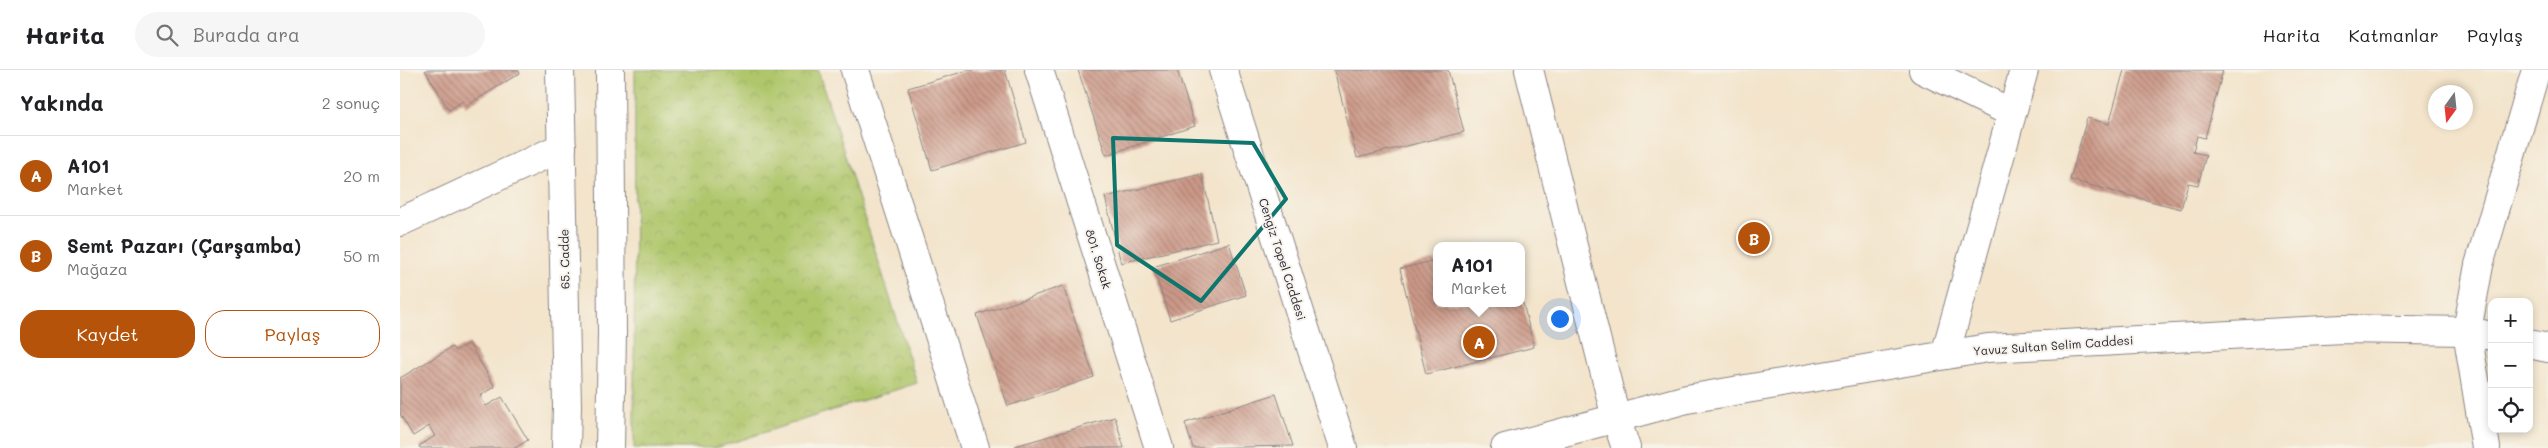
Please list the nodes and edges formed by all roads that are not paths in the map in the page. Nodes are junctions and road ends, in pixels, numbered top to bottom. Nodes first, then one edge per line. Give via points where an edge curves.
1 (560, 70) edge
2 (610, 70) edge
3 (854, 70) edge
4 (1039, 70) edge
5 (1223, 70) edge
6 (1529, 70) edge
7 (1923, 70) edge
8 (2024, 70) edge
9 (2536, 70) edge
10 (2012, 113) junction
11 (562, 147) junction
12 (400, 222) edge
13 (2479, 334) edge
14 (2533, 345) edge
15 (2548, 348) edge
16 (1945, 355) junction
17 (1616, 418) junction
18 (566, 448) edge
19 (610, 448) edge
20 (976, 448) edge
21 (1159, 448) edge
22 (1342, 448) edge
23 (1505, 448) edge
24 (1626, 448) edge
25 (2486, 448) edge

1 - 11 street, 65. Cadde
2 - 19 street
3 - 20 street
4 - 21 street, 801. Sokak
5 - 22 street, Cengiz Topel Caddesi
6 - 17 street
7 - 10 street
8 - 10 street
9 - 13 street via 2480,266
10 - 16 street
11 - 12 street
11 - 18 street, 65. Cadde
13 - 16 street, Yavuz Sultan Selim Caddesi via 2342,329 1988,348
13 - 25 street
14 - 15 street
16 - 17 street, Yavuz Sultan Selim Caddesi via 1688,399
17 - 23 street, Yavuz Sultan Selim Caddesi
17 - 24 street

